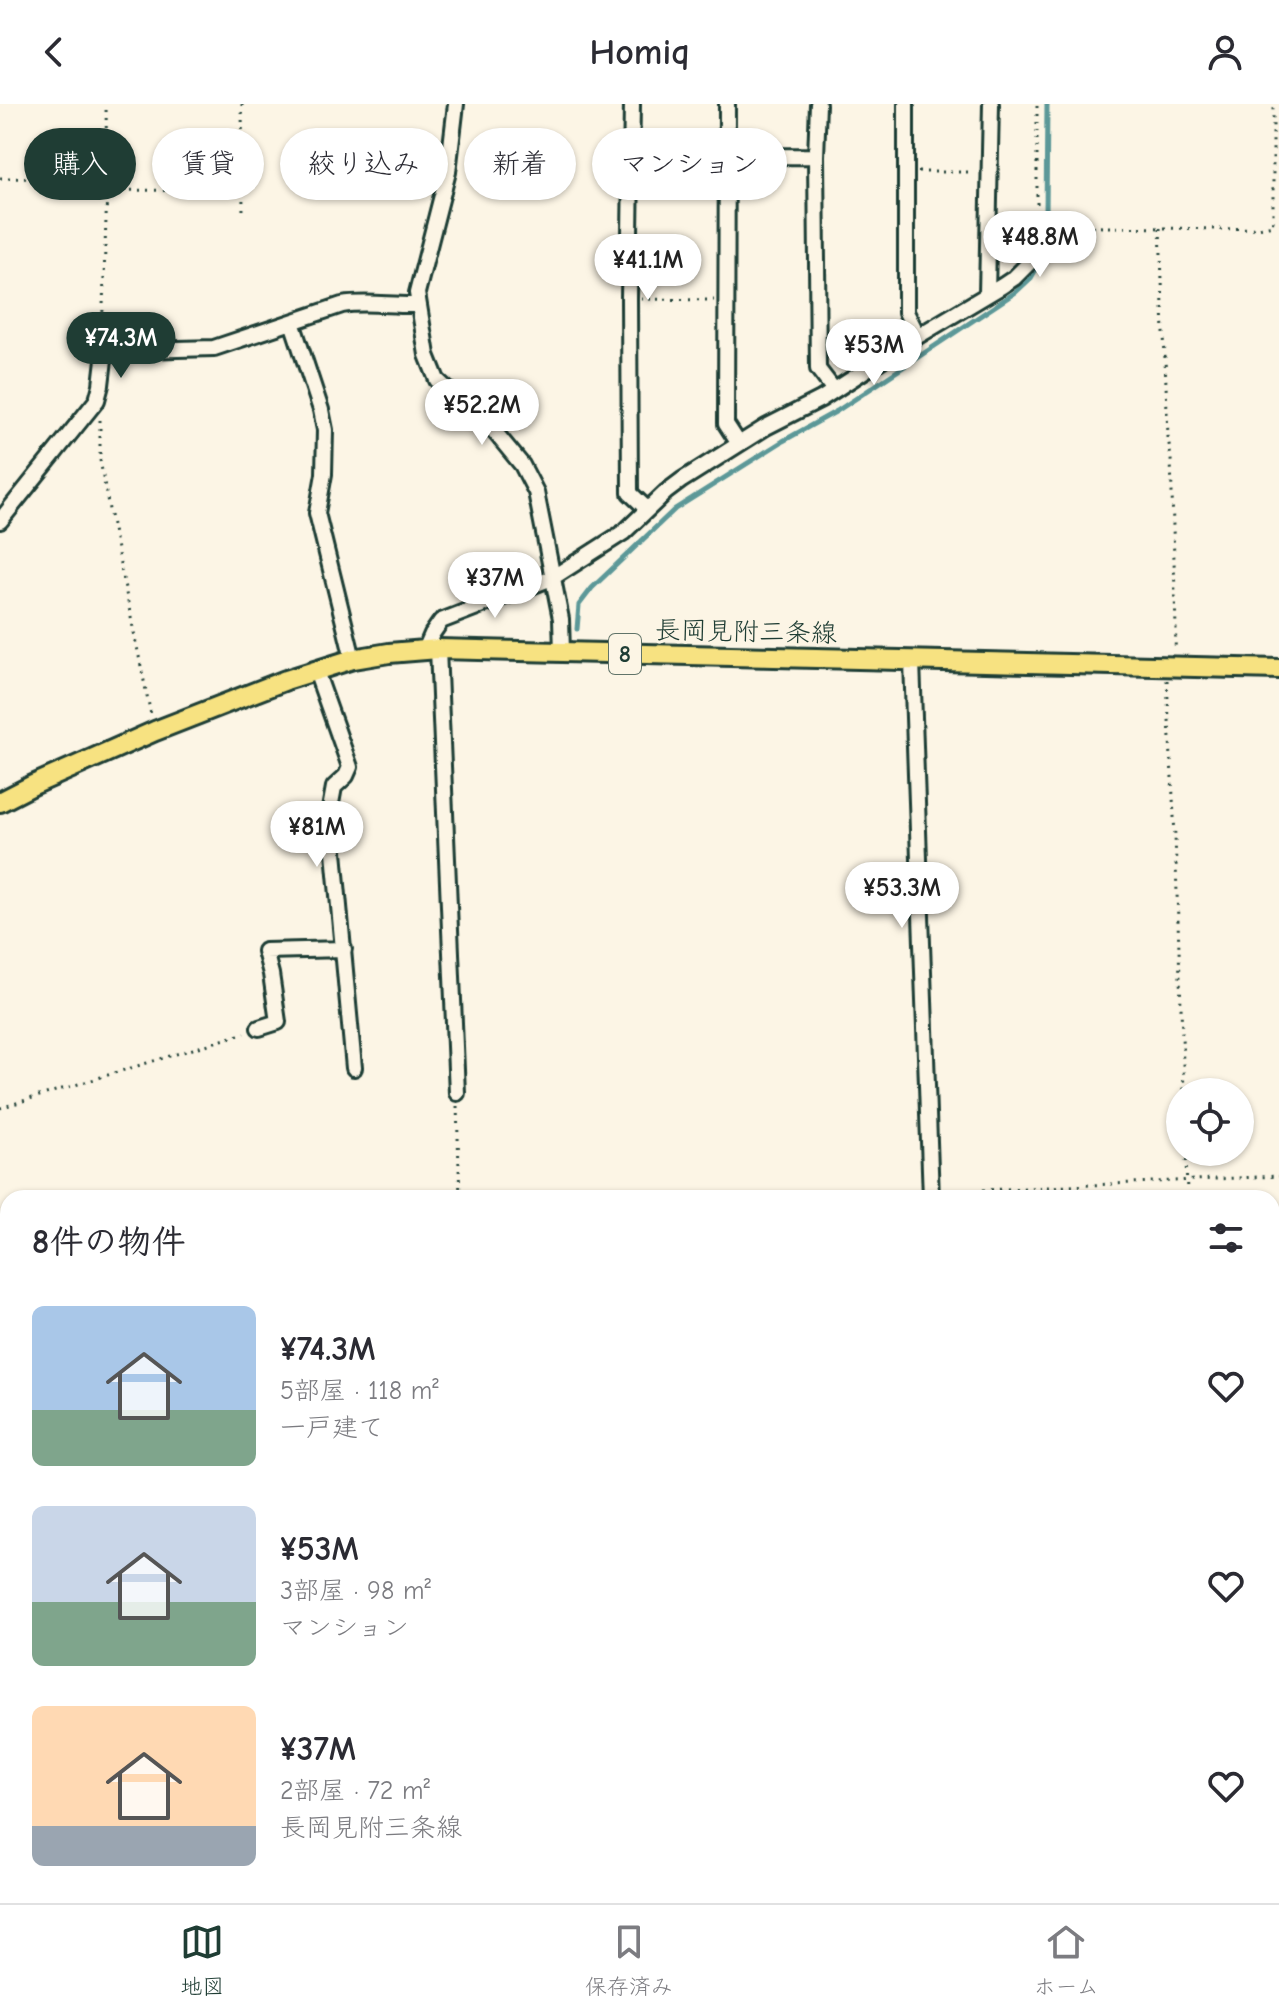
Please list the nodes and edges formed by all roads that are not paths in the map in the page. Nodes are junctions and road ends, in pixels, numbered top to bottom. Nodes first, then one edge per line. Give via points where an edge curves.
1 (456, 104) edge
2 (632, 104) edge
3 (727, 104) edge
4 (818, 104) edge
5 (906, 104) edge
6 (991, 104) edge
7 (632, 128) edge
8 (727, 128) edge
9 (787, 156) edge
10 (816, 156) junction
11 (630, 200) edge
12 (727, 200) edge
13 (1037, 225) road end
14 (987, 294) junction
15 (418, 305) junction
16 (292, 322) junction
17 (918, 336) junction
18 (834, 390) junction
19 (739, 444) junction
20 (647, 509) junction
21 (0, 521) edge
22 (552, 578) junction
23 (432, 649) junction
24 (562, 652) junction
25 (353, 659) junction
26 (912, 661) junction
27 (1279, 669) edge
28 (316, 671) junction
29 (0, 802) edge
30 (344, 949) junction
31 (259, 1028) road end
32 (354, 1068) dead end
33 (457, 1093) road end
34 (931, 1190) edge

1 - 15 street via 448,172
2 - 7 street
3 - 8 street
4 - 10 street
5 - 17 street via 906,312
6 - 14 street
9 - 10 street
10 - 18 street via 818,369
11 - 20 street via 630,493
12 - 19 street via 726,424
13 - 14 street via 1031,261
14 - 17 street
15 - 16 street via 358,302
15 - 22 street via 437,380 476,409 531,480
16 - 21 street via 214,348 105,351 97,400
16 - 25 street via 325,430 317,513
17 - 18 street
18 - 19 street
19 - 20 street
20 - 22 street via 624,532
22 - 23 street via 441,621 432,634
22 - 24 street
23 - 24 main road, 長岡見附三条線 / 8
23 - 25 main road, 長岡見附三条線 / 8
23 - 33 street
24 - 26 main road, 長岡見附三条線 / 8
25 - 28 main road, 長岡見附三条線 / 8
26 - 27 main road, 長岡見附三条線 / 8
26 - 34 street
28 - 29 main road, 長岡見附三条線 / 8 via 155,731
28 - 30 street via 350,767 334,787 330,809
30 - 31 street via 265,951 278,1022
30 - 32 street

